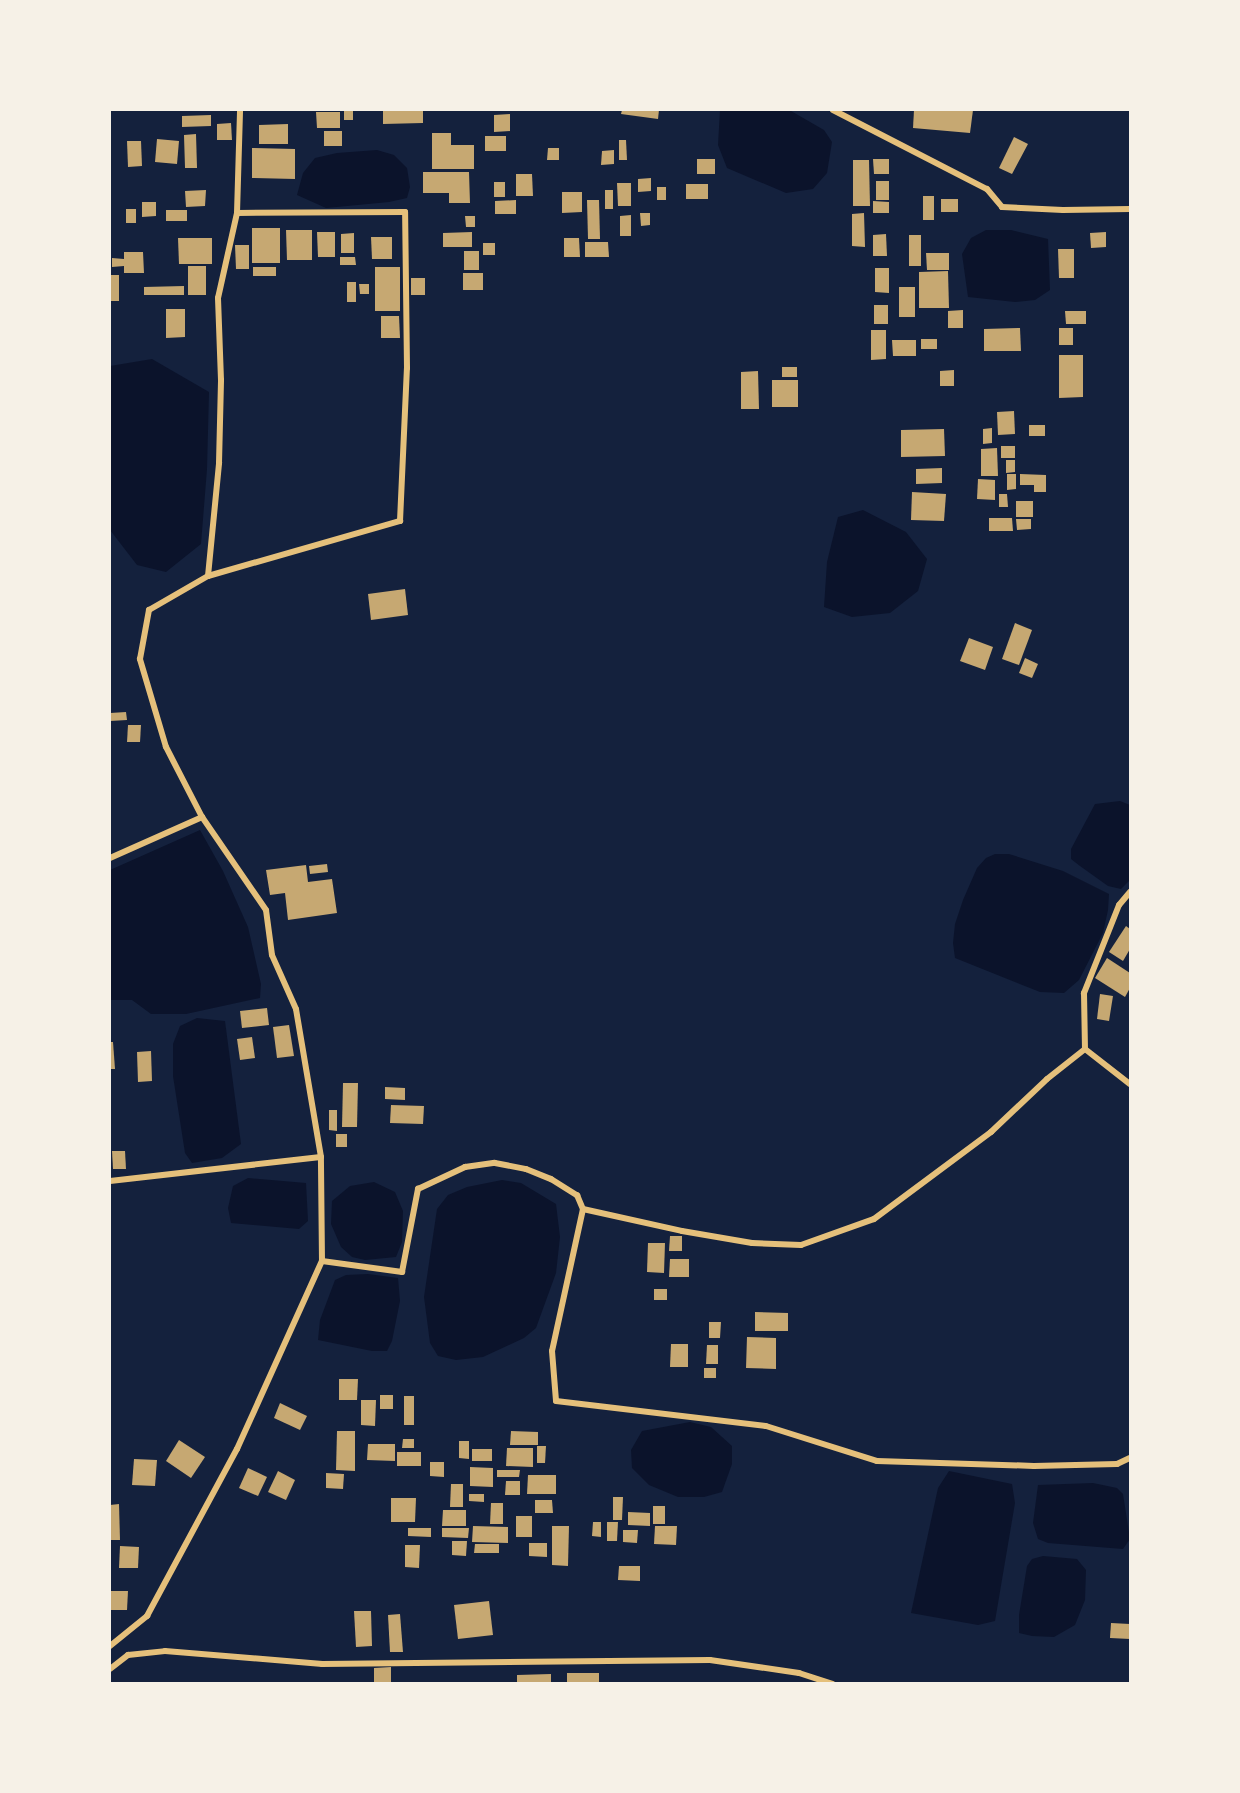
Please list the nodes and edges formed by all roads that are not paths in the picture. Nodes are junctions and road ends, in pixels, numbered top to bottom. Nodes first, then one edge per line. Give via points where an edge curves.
1 (240, 110) edge
2 (833, 110) edge
3 (1131, 208) edge
4 (237, 213) junction
5 (208, 576) junction
6 (202, 817) junction
7 (110, 858) edge
8 (1131, 892) edge
9 (1085, 1049) junction
10 (1131, 1084) edge
11 (321, 1157) junction
12 (110, 1181) edge
13 (583, 1209) junction
14 (322, 1261) junction
15 (1131, 1458) edge
16 (110, 1646) edge
17 (110, 1669) edge
18 (832, 1683) edge

1 - 4 street
2 - 3 street via 987,189 1002,207
4 - 5 street via 218,298 219,463
4 - 5 street via 405,212 407,368 400,521
5 - 6 street via 149,610 140,659 166,747
6 - 7 street
6 - 11 street via 266,910 273,955 296,1009
8 - 9 street via 1119,905 1084,993
9 - 10 street
9 - 13 street via 991,1132 874,1219 801,1245 752,1243
11 - 12 street
11 - 14 street
13 - 14 street via 577,1195 526,1169 495,1163 465,1167 418,1189 402,1272
13 - 15 street via 552,1351 556,1401 766,1426 877,1461 1034,1466 1117,1464
14 - 16 street via 237,1449 147,1616
17 - 18 street via 128,1655 165,1651 322,1664 710,1659 799,1672

